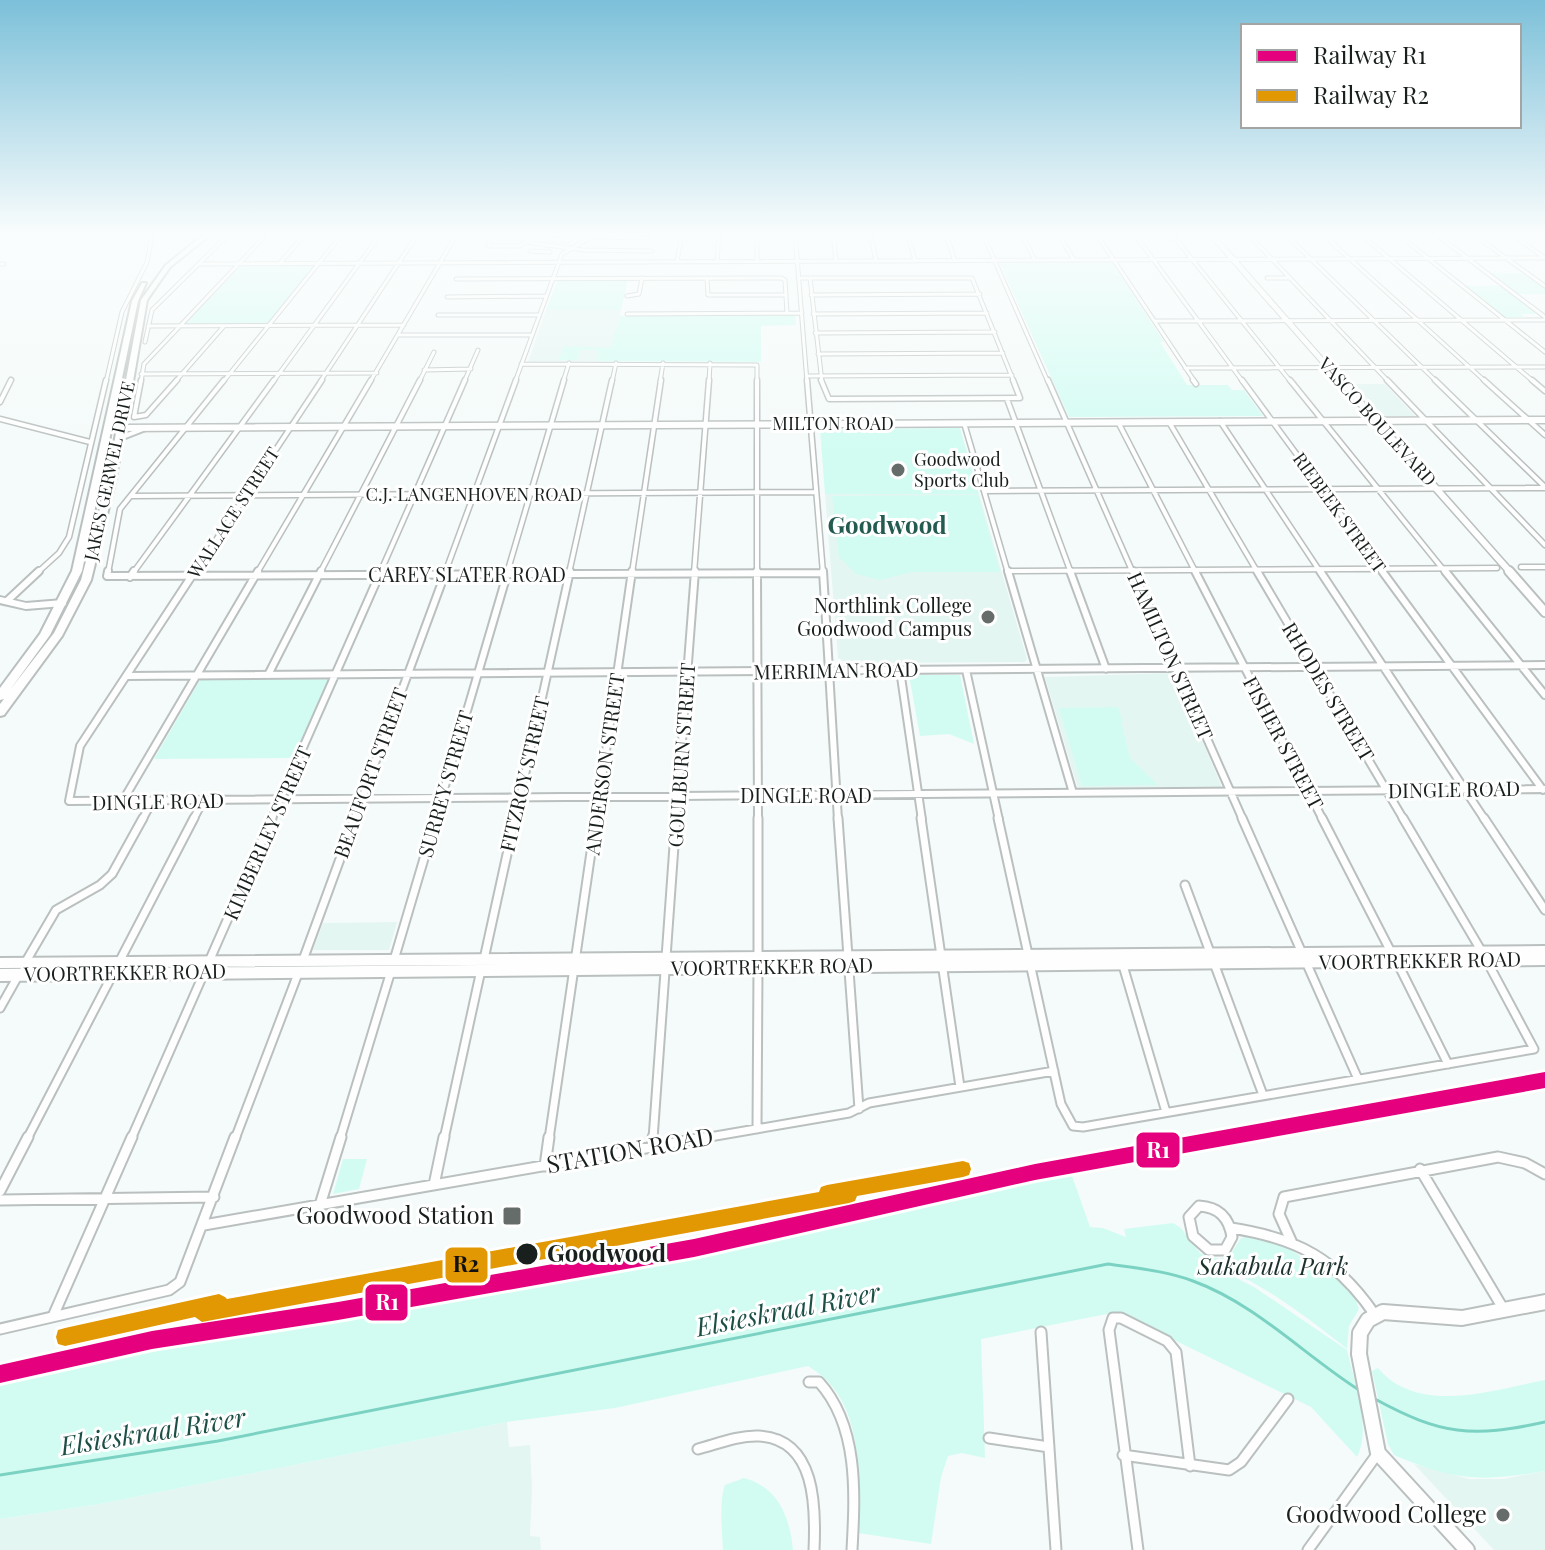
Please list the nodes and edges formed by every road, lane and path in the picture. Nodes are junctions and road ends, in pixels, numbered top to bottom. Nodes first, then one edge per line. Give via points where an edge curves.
1 (126, 304) edge
2 (136, 304) edge
3 (143, 304) edge
4 (158, 304) edge
5 (200, 304) edge
6 (286, 304) edge
7 (329, 304) edge
8 (372, 304) edge
9 (417, 304) edge
10 (543, 304) edge
11 (787, 304) edge
12 (801, 304) edge
13 (812, 304) edge
14 (984, 304) edge
15 (1014, 304) edge
16 (1144, 304) edge
17 (1186, 304) edge
18 (1228, 304) edge
19 (1275, 304) edge
20 (1314, 304) edge
21 (1358, 304) edge
22 (1401, 304) edge
23 (1443, 304) edge
24 (1485, 304) edge
25 (1527, 304) edge
26 (787, 313) junction
27 (802, 313) junction
28 (987, 313) junction
29 (627, 314) dead end
30 (813, 314) junction
31 (438, 315) dead end
32 (539, 315) junction
33 (1545, 318) edge
34 (1418, 320) junction
35 (1462, 320) junction
36 (1505, 320) junction
37 (1155, 321) junction
38 (1199, 321) junction
39 (1242, 321) junction
40 (1290, 321) junction
41 (1330, 321) junction
42 (1375, 321) junction
43 (269, 325) junction
44 (314, 325) junction
45 (358, 325) junction
46 (405, 325) junction
47 (148, 326) junction
48 (179, 326) junction
49 (224, 326) junction
50 (995, 332) junction
51 (815, 333) junction
52 (398, 335) junction
53 (532, 335) junction
54 (145, 342) dead end
55 (478, 350) dead end
56 (434, 352) dead end
57 (1545, 352) edge
58 (1003, 353) junction
59 (818, 354) junction
60 (569, 363) junction
61 (616, 363) junction
62 (663, 363) junction
63 (710, 363) junction
64 (521, 364) junction
65 (1375, 367) junction
66 (1423, 367) junction
67 (1470, 367) junction
68 (1517, 367) junction
69 (1545, 367) edge
70 (1185, 368) junction
71 (1233, 368) junction
72 (1280, 368) junction
73 (1332, 368) junction
74 (471, 369) junction
75 (424, 370) junction
76 (231, 373) junction
77 (278, 373) junction
78 (326, 373) junction
79 (377, 373) junction
80 (141, 374) junction
81 (182, 374) junction
82 (1012, 375) junction
83 (808, 376) junction
84 (819, 376) junction
85 (11, 379) dead end
86 (1196, 384) dead end
87 (1545, 391) edge
88 (1007, 399) junction
89 (0, 402) edge
90 (113, 402) junction
91 (0, 419) edge
92 (1379, 420) junction
93 (1426, 420) junction
94 (1477, 420) junction
95 (1528, 420) junction
96 (1545, 420) edge
97 (1220, 421) junction
98 (1272, 421) junction
99 (1323, 421) junction
100 (1067, 422) junction
101 (1118, 422) junction
102 (1169, 422) junction
103 (964, 423) junction
104 (1016, 423) junction
105 (757, 424) junction
106 (811, 424) junction
107 (602, 425) junction
108 (654, 425) junction
109 (706, 425) junction
110 (395, 426) junction
111 (446, 426) junction
112 (498, 426) junction
113 (550, 426) junction
114 (239, 427) junction
115 (291, 427) junction
116 (344, 427) junction
117 (147, 428) joint
118 (187, 428) junction
119 (120, 433) junction
120 (1545, 435) edge
121 (90, 442) junction
122 (96, 483) junction
123 (1545, 487) edge
124 (1439, 488) junction
125 (1490, 488) junction
126 (1209, 489) junction
127 (1321, 489) junction
128 (1377, 489) junction
129 (1096, 490) junction
130 (1153, 490) junction
131 (1265, 490) junction
132 (984, 491) junction
133 (1041, 491) junction
134 (816, 492) junction
135 (644, 493) junction
136 (757, 493) junction
137 (473, 494) junction
138 (587, 494) junction
139 (700, 494) junction
140 (359, 495) junction
141 (417, 495) junction
142 (530, 495) junction
143 (131, 496) junction
144 (189, 496) junction
145 (246, 496) junction
146 (303, 496) junction
147 (99, 533) junction
148 (1545, 545) edge
149 (1521, 567) dead end
150 (1545, 567) edge
151 (1380, 568) junction
152 (1442, 568) junction
153 (1497, 568) dead end
154 (1256, 569) junction
155 (1318, 569) junction
156 (1132, 570) junction
157 (1194, 570) junction
158 (1007, 571) junction
159 (1070, 571) junction
160 (695, 573) junction
161 (758, 573) junction
162 (823, 573) junction
163 (570, 574) junction
164 (633, 574) junction
165 (381, 575) junction
166 (443, 575) junction
167 (507, 575) junction
168 (255, 576) junction
169 (319, 576) junction
170 (130, 577) junction
171 (192, 577) junction
172 (0, 600) edge
173 (11, 602) junction
174 (63, 603) junction
175 (1545, 604) edge
176 (1545, 612) edge
177 (71, 614) junction
178 (1520, 665) junction
179 (1545, 665) edge
180 (1383, 666) junction
181 (1452, 666) junction
182 (1244, 667) junction
183 (1313, 667) junction
184 (1175, 668) junction
185 (1036, 669) junction
186 (1106, 669) junction
187 (900, 670) junction
188 (966, 670) junction
189 (830, 671) junction
190 (688, 672) junction
191 (758, 672) junction
192 (548, 673) junction
193 (618, 673) junction
194 (408, 674) junction
195 (478, 674) junction
196 (268, 675) junction
197 (337, 675) junction
198 (127, 676) junction
199 (197, 676) junction
200 (1545, 695) edge
201 (0, 696) edge
202 (0, 712) edge
203 (1386, 790) junction
204 (1465, 790) junction
205 (1544, 790) edge
206 (1230, 791) junction
207 (1309, 791) junction
208 (1073, 793) junction
209 (919, 795) junction
210 (994, 795) junction
211 (837, 796) junction
212 (678, 797) junction
213 (758, 797) junction
214 (600, 798) junction
215 (441, 799) junction
216 (520, 799) junction
217 (68, 800) joint
218 (361, 800) junction
219 (203, 801) junction
220 (282, 801) junction
221 (122, 802) junction
222 (152, 802) junction
223 (1185, 885) dead end
224 (1545, 910) edge
225 (1545, 951) edge
226 (1485, 956) junction
227 (1394, 957) junction
228 (1304, 958) junction
229 (1213, 959) junction
230 (1032, 960) junction
231 (1121, 960) junction
232 (1545, 960) edge
233 (942, 961) junction
234 (758, 962) junction
235 (850, 962) junction
236 (0, 963) edge
237 (667, 963) junction
238 (577, 964) junction
239 (483, 965) junction
240 (209, 966) junction
241 (301, 966) junction
242 (393, 966) junction
243 (116, 967) junction
244 (22, 969) junction
245 (0, 975) edge
246 (0, 1008) edge
247 (1448, 1064) junction
248 (1054, 1071) junction
249 (1358, 1079) junction
250 (960, 1087) junction
251 (1263, 1095) junction
252 (859, 1109) junction
253 (1166, 1112) junction
254 (757, 1129) junction
255 (652, 1147) junction
256 (545, 1166) junction
257 (1420, 1169) junction
258 (1545, 1174) edge
259 (434, 1185) junction
260 (0, 1191) edge
261 (214, 1197) junction
262 (107, 1198) junction
263 (0, 1200) edge
264 (320, 1205) junction
265 (204, 1225) junction
266 (1231, 1228) junction
267 (1292, 1243) junction
268 (1545, 1302) edge
269 (1504, 1310) junction
270 (54, 1314) junction
271 (1375, 1315) junction
272 (0, 1329) edge
273 (1041, 1332) dead end
274 (809, 1382) dead end
275 (1288, 1399) dead end
276 (989, 1438) dead end
277 (1049, 1447) junction
278 (698, 1449) dead end
279 (1378, 1453) junction
280 (1123, 1455) junction
281 (1190, 1466) junction
282 (814, 1550) edge
283 (852, 1550) edge
284 (1056, 1550) edge
285 (1138, 1550) edge
286 (1308, 1550) edge
287 (1467, 1550) edge

1 - 121 street
2 - 90 highway, JAKES GERWEL DRIVE
3 - 119 highway, JAKES GERWEL DRIVE
4 - 47 street
5 - 48 street
6 - 43 street
7 - 44 street
8 - 45 street, WALLACE STREET
9 - 46 street
10 - 32 street, BEAUFORT STREET
11 - 26 street
12 - 27 street
13 - 30 street
14 - 28 street
15 - 100 street, HAMILTON STREET
16 - 37 street
17 - 38 street, RIEBEEK STREET
18 - 39 street
19 - 40 street, VASCO BOULEVARD
20 - 41 street
21 - 42 street
22 - 34 street
23 - 35 street
24 - 36 street
25 - 33 street
26 - 27 street
26 - 29 street
27 - 83 street
28 - 30 street
28 - 50 street
30 - 51 street
31 - 32 street
32 - 53 street, BEAUFORT STREET
33 - 36 street
34 - 35 street
34 - 42 street
34 - 67 street
35 - 36 street
35 - 68 street
36 - 57 street
37 - 38 street
37 - 70 street
38 - 39 street
38 - 71 street, RIEBEEK STREET
39 - 40 street
39 - 72 street
40 - 41 street
40 - 73 street, VASCO BOULEVARD
41 - 42 street
41 - 65 street
42 - 66 street
43 - 44 street
43 - 49 street
43 - 76 street
44 - 45 street
44 - 77 street
45 - 46 street
45 - 78 street, WALLACE STREET
46 - 52 street
47 - 48 street
47 - 54 street
48 - 49 street
48 - 80 street
49 - 81 street
50 - 51 street
50 - 58 street
51 - 59 street
52 - 53 street
52 - 79 street
53 - 64 street, BEAUFORT STREET
55 - 74 street, KIMBERLEY STREET
56 - 75 street
58 - 59 street
58 - 82 street
59 - 84 street
60 - 61 street
60 - 64 street
60 - 113 street, SURREY STREET
61 - 62 street
61 - 107 street, FITZROY STREET
62 - 63 street
62 - 108 street, ANDERSON STREET
63 - 105 street via 755,363
63 - 109 street, GOULBURN STREET
64 - 112 street, BEAUFORT STREET
65 - 66 street
65 - 73 street
65 - 93 street
66 - 67 street
66 - 94 street
67 - 68 street
67 - 95 street
68 - 69 street
68 - 87 street
70 - 71 street
70 - 86 street
71 - 72 street
71 - 98 street, RIEBEEK STREET
72 - 73 street
72 - 99 street
73 - 92 street, VASCO BOULEVARD
74 - 75 street
74 - 111 street, KIMBERLEY STREET
75 - 110 street
76 - 77 street
76 - 81 street
76 - 118 street
77 - 78 street
77 - 114 street
78 - 79 street
78 - 115 street, WALLACE STREET
79 - 116 street
80 - 81 street
80 - 81 street via 134,417 140,418
82 - 84 street
82 - 88 street via 1020,398
83 - 84 street
83 - 106 street
84 - 88 street via 827,397 836,401
85 - 89 street
88 - 104 street
90 - 119 highway via 113,427
90 - 122 highway, JAKES GERWEL DRIVE
91 - 121 street
92 - 93 street, MILTON ROAD
92 - 99 street, MILTON ROAD
92 - 124 street, VASCO BOULEVARD
93 - 94 street, MILTON ROAD
93 - 125 street
94 - 95 street, MILTON ROAD
94 - 123 street
95 - 96 street, MILTON ROAD
95 - 120 street
97 - 98 street, MILTON ROAD
97 - 102 street, MILTON ROAD
97 - 131 street
98 - 99 street, MILTON ROAD
98 - 127 street, RIEBEEK STREET
99 - 128 street
100 - 101 street, MILTON ROAD
100 - 104 street, MILTON ROAD
100 - 129 street, HAMILTON STREET
101 - 102 street, MILTON ROAD
101 - 130 street, FISHER STREET
102 - 126 street, RHODES STREET
103 - 104 street, MILTON ROAD
103 - 106 street, MILTON ROAD
103 - 132 street
104 - 133 street
105 - 106 street, MILTON ROAD
105 - 109 street, MILTON ROAD
105 - 136 street
106 - 134 street
107 - 108 street, MILTON ROAD
107 - 113 street, MILTON ROAD
107 - 138 street, FITZROY STREET
108 - 109 street, MILTON ROAD
108 - 135 street, ANDERSON STREET
109 - 139 street, GOULBURN STREET
110 - 111 street, MILTON ROAD
110 - 116 street, MILTON ROAD
110 - 140 street
111 - 112 street, MILTON ROAD
111 - 141 street, KIMBERLEY STREET
112 - 113 street, MILTON ROAD
112 - 137 street, BEAUFORT STREET
113 - 142 street, SURREY STREET
114 - 115 street, MILTON ROAD
114 - 118 street, MILTON ROAD
114 - 144 street
115 - 116 street, MILTON ROAD
115 - 145 street, WALLACE STREET
116 - 146 street
117 - 118 street, MILTON ROAD
117 - 119 highway
118 - 143 street
119 - 122 highway via 112,433
119 - 147 highway, JAKES GERWEL DRIVE
121 - 173 street via 65,545
122 - 174 highway, JAKES GERWEL DRIVE via 86,541
123 - 125 street
124 - 125 street
124 - 128 street
124 - 175 street, VASCO BOULEVARD
124 - 176 street, VASCO BOULEVARD
125 - 148 street
126 - 130 street
126 - 131 street
126 - 154 street, RHODES STREET
127 - 128 street
127 - 131 street
127 - 151 street, RIEBEEK STREET
128 - 152 street
129 - 130 street
129 - 133 street
129 - 156 street, HAMILTON STREET
130 - 157 street, FISHER STREET
131 - 155 street
132 - 133 street
132 - 158 street
133 - 159 street
134 - 136 street, C.J. LANGENHOVEN ROAD
134 - 162 street
135 - 138 street, C.J. LANGENHOVEN ROAD
135 - 139 street, C.J. LANGENHOVEN ROAD
135 - 164 street, ANDERSON STREET
136 - 139 street, C.J. LANGENHOVEN ROAD
136 - 161 street
137 - 141 street, C.J. LANGENHOVEN ROAD
137 - 142 street, C.J. LANGENHOVEN ROAD
137 - 166 street, BEAUFORT STREET
138 - 142 street, C.J. LANGENHOVEN ROAD
138 - 163 street, FITZROY STREET
139 - 160 street, GOULBURN STREET
140 - 141 street, C.J. LANGENHOVEN ROAD
140 - 146 street, C.J. LANGENHOVEN ROAD
140 - 169 street
141 - 165 street, KIMBERLEY STREET
142 - 167 street, SURREY STREET
143 - 144 street, C.J. LANGENHOVEN ROAD
143 - 170 street, CAREY SLATER ROAD via 117,516 107,574
144 - 145 street, C.J. LANGENHOVEN ROAD
144 - 170 street
145 - 146 street, C.J. LANGENHOVEN ROAD
145 - 171 street, WALLACE STREET
146 - 168 street
147 - 174 highway via 75,592
147 - 177 highway, JAKES GERWEL DRIVE
149 - 150 street
151 - 152 street
151 - 155 street
151 - 181 street, RIEBEEK STREET
152 - 153 street
152 - 178 street
154 - 155 street
154 - 157 street
154 - 183 street, RHODES STREET
155 - 180 street
156 - 157 street
156 - 159 street
156 - 184 street, HAMILTON STREET
157 - 182 street, FISHER STREET
158 - 159 street
158 - 185 street
159 - 186 street
160 - 161 street, CAREY SLATER ROAD
160 - 164 street, CAREY SLATER ROAD
160 - 190 street, GOULBURN STREET
161 - 162 street, CAREY SLATER ROAD
161 - 191 street
162 - 189 street
163 - 164 street, CAREY SLATER ROAD
163 - 167 street, CAREY SLATER ROAD
163 - 192 street, FITZROY STREET
164 - 193 street, ANDERSON STREET
165 - 166 street, CAREY SLATER ROAD
165 - 169 street, CAREY SLATER ROAD
165 - 197 street, KIMBERLEY STREET
166 - 167 street, CAREY SLATER ROAD
166 - 194 street, BEAUFORT STREET
167 - 195 street, SURREY STREET
168 - 169 street, CAREY SLATER ROAD
168 - 171 street, CAREY SLATER ROAD
168 - 199 street
169 - 196 street
170 - 171 street, CAREY SLATER ROAD
171 - 198 street, WALLACE STREET
172 - 173 street
173 - 174 street
174 - 177 highway
174 - 201 highway, JAKES GERWEL DRIVE
177 - 202 highway, JAKES GERWEL DRIVE
178 - 179 street, MERRIMAN ROAD
178 - 181 street, MERRIMAN ROAD
178 - 200 street
180 - 181 street, MERRIMAN ROAD
180 - 183 street, MERRIMAN ROAD
180 - 204 street
181 - 205 street, RIEBEEK STREET
182 - 183 street, MERRIMAN ROAD
182 - 184 street, MERRIMAN ROAD
182 - 207 street, FISHER STREET
183 - 203 street, RHODES STREET
184 - 186 street, MERRIMAN ROAD
184 - 206 street, HAMILTON STREET
185 - 186 street, MERRIMAN ROAD
185 - 188 street, MERRIMAN ROAD
185 - 208 street
187 - 188 street, MERRIMAN ROAD
187 - 189 street, MERRIMAN ROAD
187 - 209 street
188 - 210 street
189 - 191 street, MERRIMAN ROAD
189 - 211 street
190 - 191 street, MERRIMAN ROAD
190 - 193 street, MERRIMAN ROAD
190 - 212 street, GOULBURN STREET
191 - 213 street
192 - 193 street, MERRIMAN ROAD
192 - 195 street, MERRIMAN ROAD
192 - 216 street, FITZROY STREET
193 - 214 street, ANDERSON STREET
194 - 195 street, MERRIMAN ROAD
194 - 197 street, MERRIMAN ROAD
194 - 218 street, BEAUFORT STREET
195 - 215 street, SURREY STREET
196 - 197 street, MERRIMAN ROAD
196 - 199 street, MERRIMAN ROAD
197 - 220 street, KIMBERLEY STREET
198 - 199 street, MERRIMAN ROAD
198 - 217 street, WALLACE STREET via 77,751
199 - 221 street
203 - 204 street, DINGLE ROAD
203 - 207 street, DINGLE ROAD
203 - 226 street, RHODES STREET
204 - 205 street, DINGLE ROAD
204 - 224 street
206 - 207 street, DINGLE ROAD
206 - 208 street, DINGLE ROAD
206 - 228 street, HAMILTON STREET
207 - 227 street, FISHER STREET
208 - 210 street, DINGLE ROAD
209 - 210 street, DINGLE ROAD
209 - 211 street, DINGLE ROAD
209 - 233 street
210 - 230 street
211 - 213 street, DINGLE ROAD
211 - 235 street
212 - 213 street, DINGLE ROAD
212 - 214 street, DINGLE ROAD
212 - 237 street, GOULBURN STREET
213 - 234 street
214 - 216 street, DINGLE ROAD
214 - 238 street, ANDERSON STREET
215 - 216 street, DINGLE ROAD
215 - 218 street, DINGLE ROAD
215 - 242 street, SURREY STREET
216 - 239 street, FITZROY STREET
217 - 221 street, DINGLE ROAD
218 - 220 street, DINGLE ROAD
218 - 241 street, BEAUFORT STREET
219 - 220 street, DINGLE ROAD
219 - 222 street, DINGLE ROAD
219 - 243 street
220 - 240 street, KIMBERLEY STREET
221 - 222 street, DINGLE ROAD
222 - 244 street via 112,874 53,914
223 - 229 street
225 - 226 main road, VOORTREKKER ROAD
226 - 227 main road, VOORTREKKER ROAD
226 - 232 main road, VOORTREKKER ROAD
226 - 247 street, RHODES STREET via 1534,1045 1532,1050
227 - 228 main road, VOORTREKKER ROAD
227 - 247 street, FISHER STREET
228 - 229 main road, VOORTREKKER ROAD
228 - 249 street, HAMILTON STREET
229 - 231 main road, VOORTREKKER ROAD
229 - 251 street
230 - 231 main road, VOORTREKKER ROAD
230 - 233 main road, VOORTREKKER ROAD
230 - 248 street
231 - 253 street
233 - 235 main road, VOORTREKKER ROAD
233 - 250 street
234 - 235 main road, VOORTREKKER ROAD
234 - 237 main road, VOORTREKKER ROAD
234 - 254 street
235 - 252 street
236 - 244 main road, VOORTREKKER ROAD
237 - 238 main road, VOORTREKKER ROAD
237 - 255 street, GOULBURN STREET
238 - 239 main road, VOORTREKKER ROAD
238 - 256 street, ANDERSON STREET
239 - 242 main road, VOORTREKKER ROAD
239 - 259 street, FITZROY STREET
240 - 241 main road, VOORTREKKER ROAD
240 - 243 main road, VOORTREKKER ROAD
240 - 262 street, KIMBERLEY STREET
241 - 242 main road, VOORTREKKER ROAD
241 - 261 street, BEAUFORT STREET
242 - 264 street, SURREY STREET
243 - 244 main road, VOORTREKKER ROAD
243 - 260 street
244 - 245 main road, VOORTREKKER ROAD
244 - 246 street
247 - 249 street
248 - 250 street, STATION ROAD
248 - 253 street via 1065,1115 1075,1127
249 - 251 street
250 - 252 street, STATION ROAD
251 - 253 street
252 - 254 street, STATION ROAD
254 - 255 street, STATION ROAD
255 - 256 street, STATION ROAD
256 - 259 street, STATION ROAD
257 - 258 street via 1498,1157
257 - 267 street via 1284,1197 1279,1212
257 - 269 street
259 - 264 street, STATION ROAD
261 - 262 street
261 - 265 street, BEAUFORT STREET
262 - 263 street
262 - 270 street, KIMBERLEY STREET
264 - 265 street, STATION ROAD
265 - 270 street, BEAUFORT STREET via 180,1282 169,1290
266 - 266 street via 1225,1250 1209,1250 1189,1230 1189,1214 1199,1206 1213,1207
266 - 267 street
267 - 271 street via 1347,1275
268 - 269 street
269 - 271 street via 1462,1318
270 - 272 street
271 - 279 street via 1360,1333 1360,1360
273 - 277 street
274 - 283 street via 819,1382 828,1391 849,1446
275 - 281 street via 1236,1467
276 - 277 street
277 - 284 street
278 - 282 street via 762,1436 790,1449 807,1469 816,1500
279 - 286 street
279 - 287 street
280 - 281 street
280 - 281 street via 1109,1330 1117,1318 1167,1341 1176,1352
280 - 285 street

